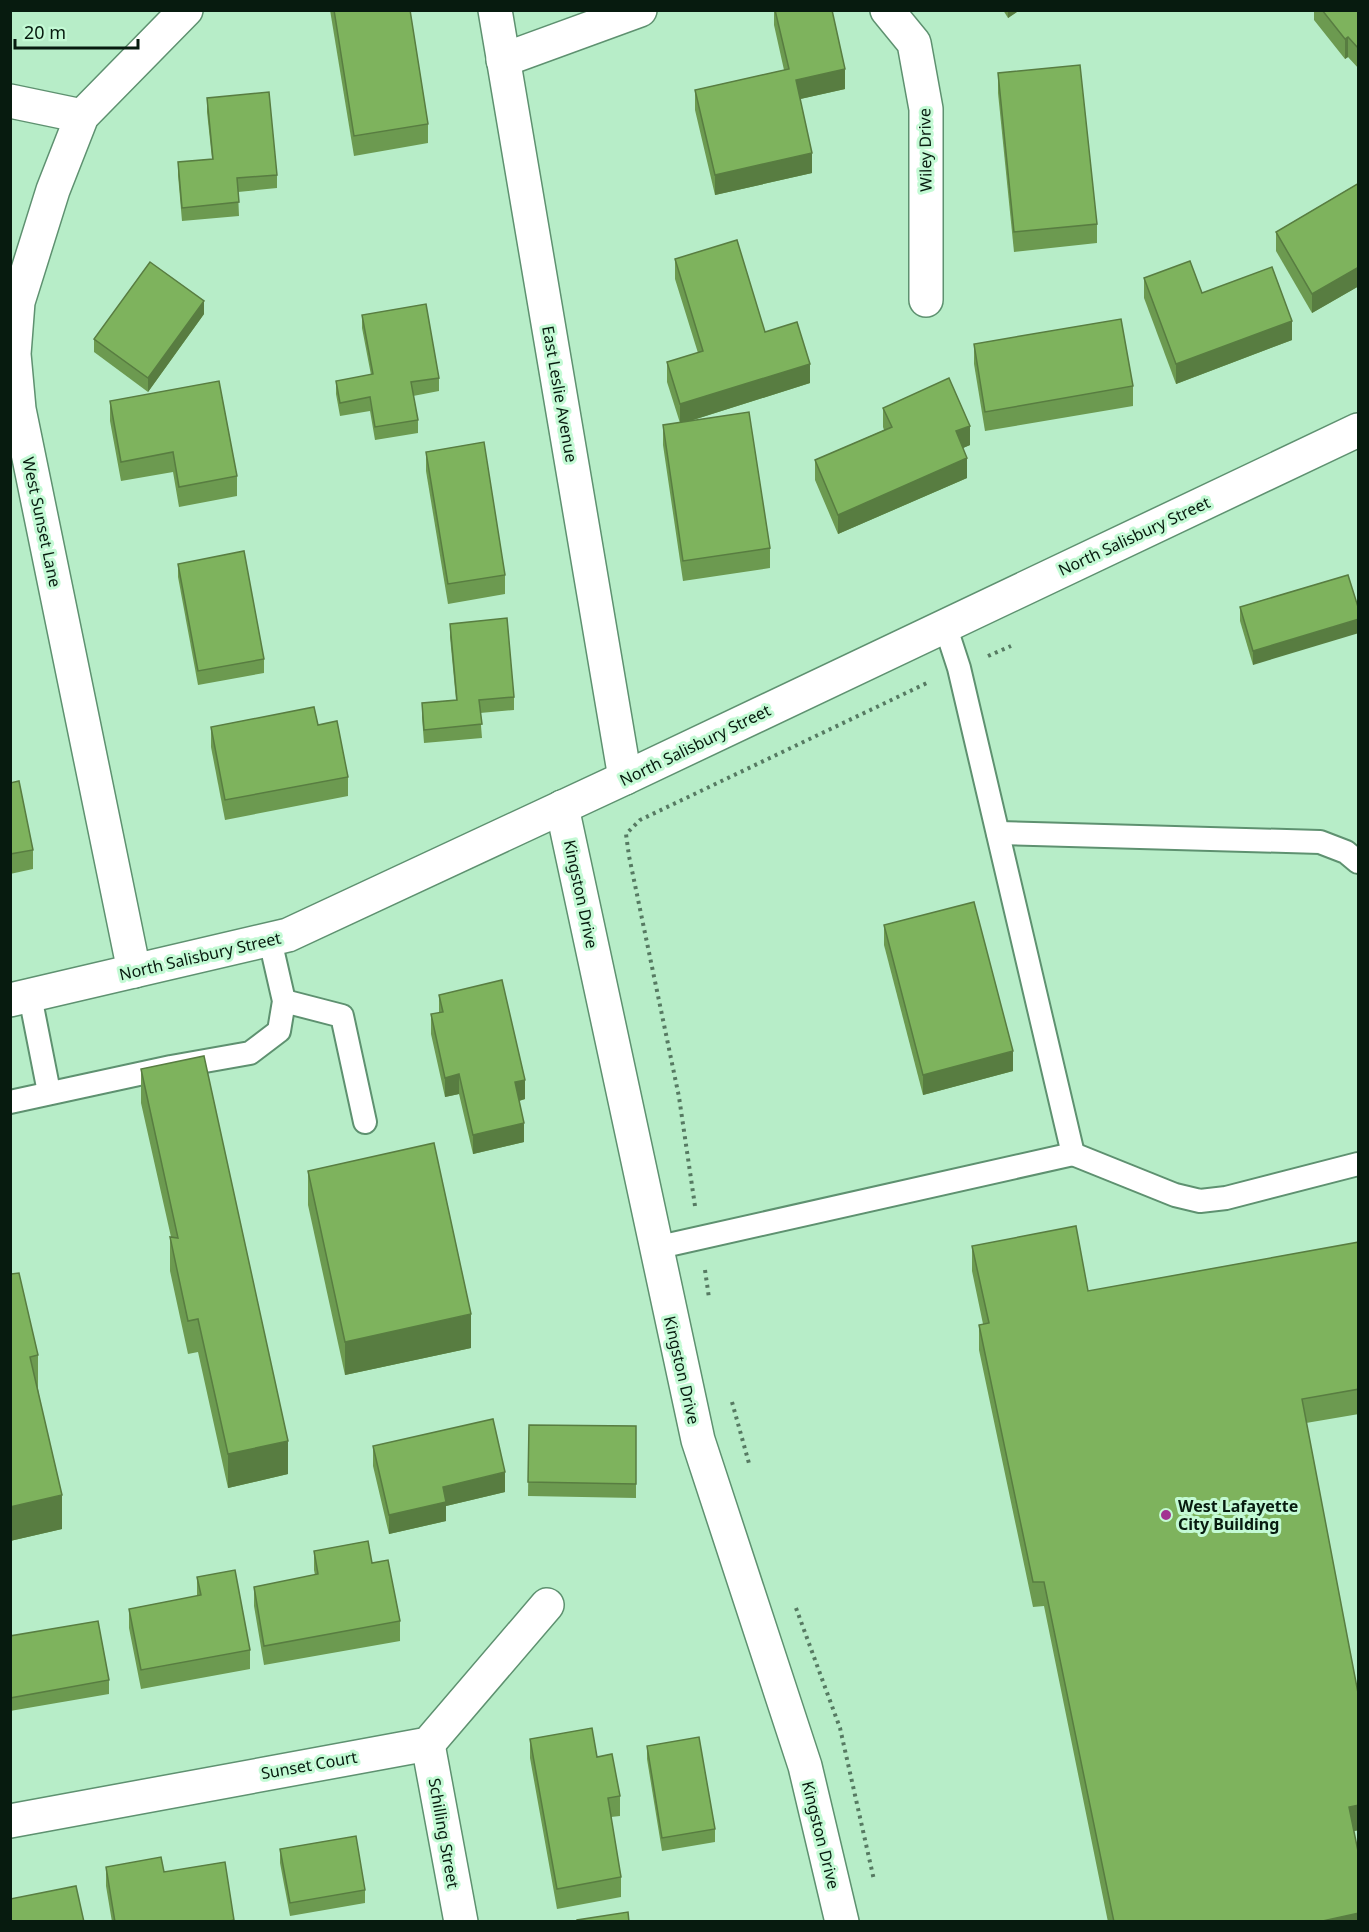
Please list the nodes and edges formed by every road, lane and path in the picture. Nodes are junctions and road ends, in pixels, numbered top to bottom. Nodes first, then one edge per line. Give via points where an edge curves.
1 (186, 10) edge
2 (495, 10) edge
3 (640, 10) edge
4 (887, 10) edge
5 (503, 60) junction
6 (10, 101) edge
7 (82, 116) junction
8 (926, 300) dead end
9 (1359, 430) edge
10 (945, 625) junction
11 (625, 778) junction
12 (562, 807) junction
13 (998, 832) junction
14 (1359, 862) edge
15 (270, 940) junction
16 (134, 971) junction
17 (20, 998) edge
18 (284, 1001) junction
19 (49, 1092) junction
20 (10, 1102) edge
21 (365, 1122) dead end
22 (1073, 1154) junction
23 (1359, 1164) edge
24 (655, 1248) junction
25 (547, 1605) dead end
26 (428, 1744) junction
27 (10, 1821) edge
28 (461, 1922) edge
29 (842, 1922) edge

1 - 7 street, West Sunset Lane
2 - 5 street, East Leslie Avenue
3 - 5 street
4 - 8 street, Wiley Drive via 914,43 926,109
5 - 11 street, East Leslie Avenue
6 - 7 street
7 - 16 street, West Sunset Lane via 53,190 18,302 15,354 19,409
9 - 10 street, North Salisbury Street
10 - 11 street, North Salisbury Street
10 - 13 lane
11 - 12 street, North Salisbury Street
12 - 15 street, North Salisbury Street
12 - 24 street, Kingston Drive
13 - 14 lane via 1320,842
13 - 22 lane
15 - 16 street, North Salisbury Street
15 - 18 lane
16 - 17 street, North Salisbury Street
17 - 19 lane
18 - 19 lane via 279,1031 250,1053
18 - 21 lane via 342,1016
19 - 20 lane
22 - 23 lane via 1175,1196 1200,1201
22 - 24 lane
24 - 29 street, Kingston Drive via 698,1440 805,1766
25 - 26 street
26 - 27 street, Sunset Court
26 - 28 street, Schilling Street

